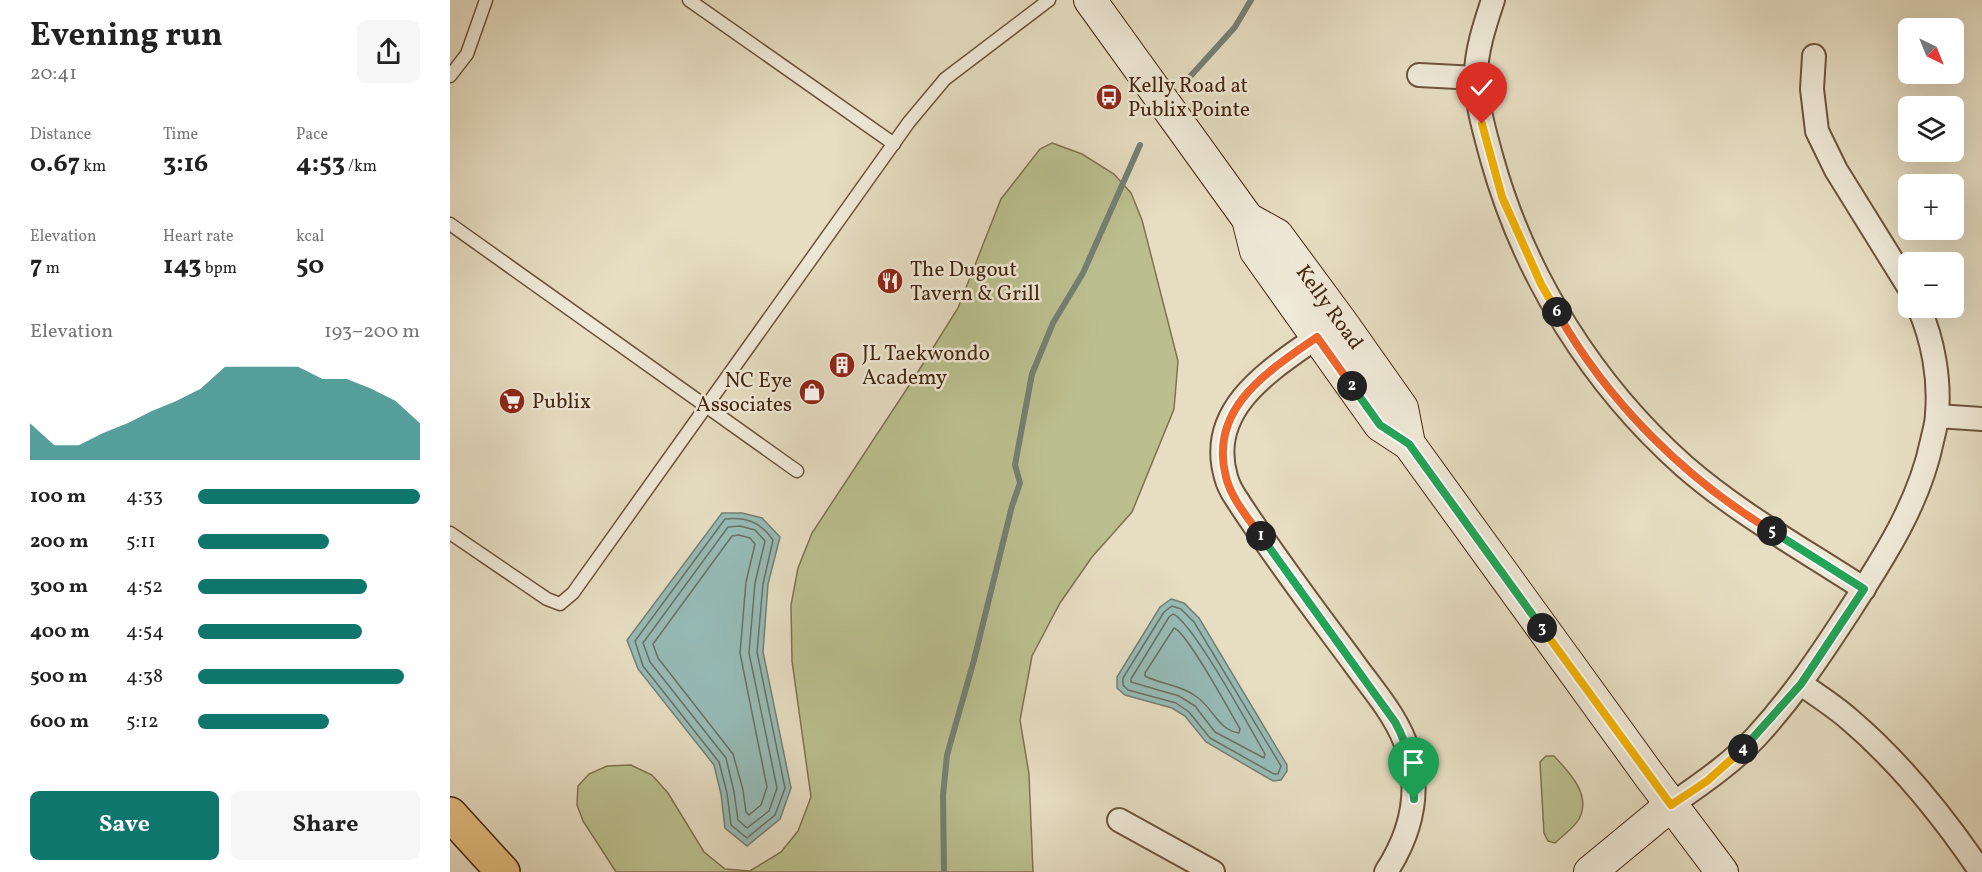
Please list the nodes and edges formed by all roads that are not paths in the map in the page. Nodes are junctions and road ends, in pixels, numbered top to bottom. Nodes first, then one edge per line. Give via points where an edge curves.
1 (486, 0) edge
2 (689, 0) edge
3 (1049, 0) edge
4 (1090, 0) edge
5 (1493, 0) edge
6 (1814, 56) dead end
7 (1419, 75) dead end
8 (450, 76) edge
9 (1476, 78) junction
10 (894, 144) junction
11 (1248, 219) junction
12 (450, 224) edge
13 (1898, 270) edge
14 (1923, 318) edge
15 (1317, 337) junction
16 (706, 406) junction
17 (1938, 416) junction
18 (1982, 419) edge
19 (1409, 444) junction
20 (797, 471) dead end
21 (450, 533) edge
22 (1864, 589) junction
23 (1801, 684) junction
24 (1671, 805) junction
25 (450, 814) edge
26 (1119, 820) dead end
27 (1978, 862) edge
28 (503, 872) edge
29 (1213, 872) edge
30 (1386, 872) edge
31 (1590, 872) edge
32 (1722, 872) edge

1 - 8 lane via 467,54
2 - 10 lane
3 - 10 lane via 945,79
4 - 11 main road, Kelly Road
5 - 9 street
6 - 13 street via 1812,89 1817,131 1836,170
7 - 9 street
9 - 22 street via 1482,124 1502,197 1541,284 1598,373 1656,439 1714,491
10 - 16 lane
11 - 15 main road, Kelly Road via 1256,251
11 - 19 main road, Kelly Road via 1277,235 1342,323 1402,408
12 - 16 lane
14 - 17 street via 1938,386
15 - 19 main road, Kelly Road via 1380,425
15 - 30 street via 1244,394 1227,426 1223,458 1226,478 1236,498 1386,709 1408,749 1414,799 1411,820
16 - 20 lane
16 - 21 lane via 573,593 560,604
17 - 18 street
17 - 22 street via 1917,493
19 - 24 main road, Kelly Road
22 - 23 street
23 - 24 street via 1732,760
23 - 27 street via 1848,718 1899,767
24 - 31 main road
24 - 32 main road, Kelly Road
25 - 28 highway
26 - 29 street

